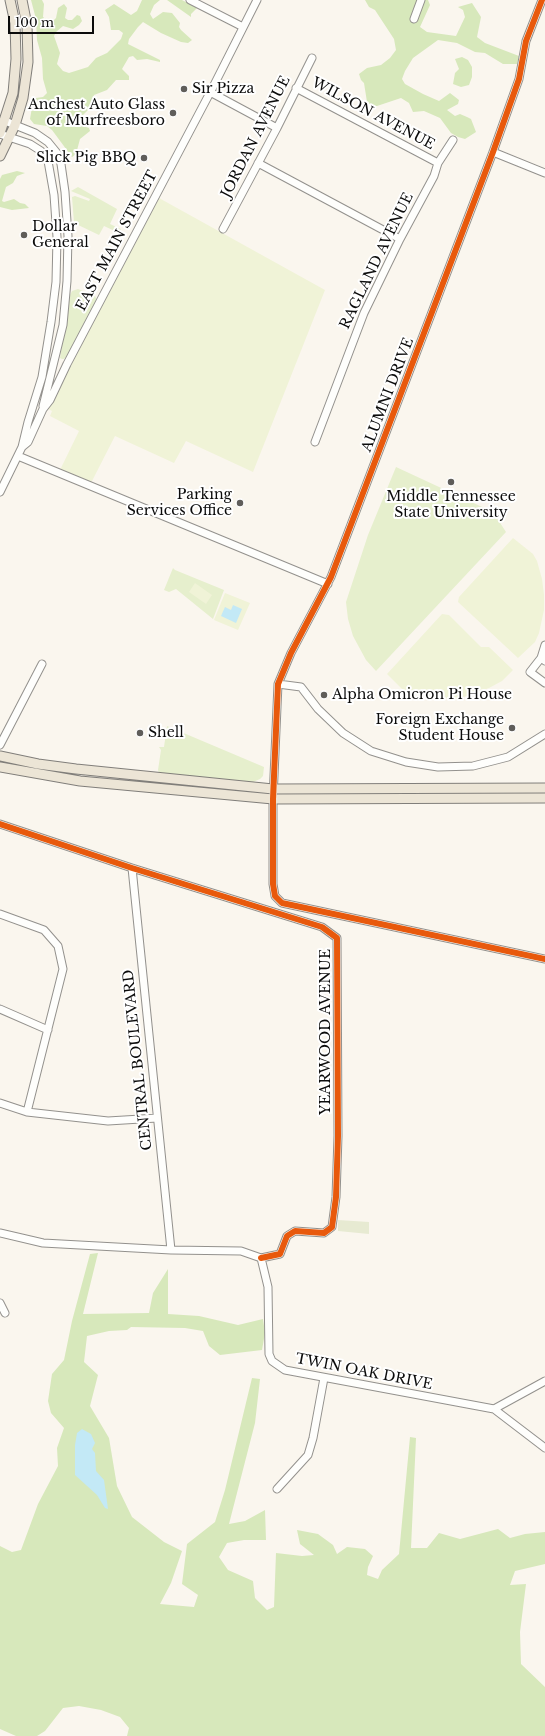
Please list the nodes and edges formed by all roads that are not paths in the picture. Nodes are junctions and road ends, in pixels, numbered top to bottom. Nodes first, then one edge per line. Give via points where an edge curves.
1 (10, 0) edge
2 (22, 0) edge
3 (190, 0) edge
4 (257, 0) edge
5 (421, 0) edge
6 (542, 0) edge
7 (414, 19) dead end
8 (243, 27) junction
9 (312, 58) dead end
10 (296, 88) junction
11 (210, 92) junction
12 (5, 121) junction
13 (15, 125) junction
14 (277, 128) junction
15 (0, 134) edge
16 (10, 138) junction
17 (453, 140) dead end
18 (493, 152) junction
19 (0, 156) edge
20 (258, 163) junction
21 (438, 163) junction
22 (545, 173) edge
23 (223, 228) dead end
24 (400, 239) junction
25 (71, 357) junction
26 (42, 376) junction
27 (51, 378) junction
28 (43, 409) junction
29 (315, 442) dead end
30 (22, 447) junction
31 (18, 456) junction
32 (0, 492) edge
33 (328, 584) junction
34 (545, 645) edge
35 (543, 659) edge
36 (42, 664) dead end
37 (545, 683) edge
38 (278, 684) junction
39 (545, 734) edge
40 (0, 746) edge
41 (0, 756) edge
42 (0, 767) edge
43 (545, 788) edge
44 (273, 789) junction
45 (545, 798) edge
46 (273, 799) junction
47 (0, 824) edge
48 (132, 868) junction
49 (0, 914) edge
50 (545, 959) edge
51 (0, 1009) edge
52 (48, 1030) junction
53 (0, 1103) edge
54 (27, 1112) junction
55 (157, 1118) junction
56 (0, 1233) edge
57 (171, 1250) junction
58 (262, 1258) junction
59 (0, 1304) edge
60 (5, 1313) dead end
61 (324, 1378) junction
62 (545, 1381) edge
63 (494, 1409) junction
64 (545, 1448) edge
65 (277, 1489) dead end

1 - 12 main road via 15,22 16,59 13,93
2 - 13 main road via 27,25 28,62 23,98
3 - 8 street
4 - 8 street, EAST MAIN STREET
5 - 7 street
6 - 18 street, ALUMNI DRIVE via 526,41 519,79
8 - 11 street, EAST MAIN STREET
9 - 10 street, JORDAN AVENUE
10 - 14 street, JORDAN AVENUE
10 - 21 street, WILSON AVENUE
11 - 14 street
11 - 25 street, EAST MAIN STREET
12 - 13 street
12 - 15 main road
13 - 16 main road
13 - 27 street via 35,133 48,142 57,153 62,171 68,236 67,281 63,324
14 - 20 street, JORDAN AVENUE
15 - 16 street
16 - 19 main road
16 - 26 street via 30,144 41,151 48,162 52,179 57,237 56,282
17 - 21 street, RAGLAND AVENUE
18 - 22 street
18 - 33 street, ALUMNI DRIVE
20 - 23 street, JORDAN AVENUE
20 - 24 street
21 - 24 street, RAGLAND AVENUE via 434,176
24 - 29 street, RAGLAND AVENUE via 364,313
25 - 27 street
25 - 28 street, EAST MAIN STREET
26 - 27 street
26 - 30 street
27 - 28 street
28 - 30 street, EAST MAIN STREET via 28,442
30 - 31 street, EAST MAIN STREET
31 - 32 street, EAST MAIN STREET
31 - 33 street
33 - 38 street, ALUMNI DRIVE via 291,653
34 - 35 street
35 - 37 street via 530,672
36 - 40 street
38 - 39 street via 301,687 318,709 343,732 371,751 406,762 438,767 473,766 508,757
38 - 44 street, ALUMNI DRIVE
41 - 44 main road via 76,769
42 - 46 main road via 80,781
43 - 44 main road
44 - 46 street, ALUMNI DRIVE
45 - 46 main road
46 - 50 street, ALUMNI DRIVE via 273,884 275,896 282,903
47 - 48 street, YEARWOOD AVENUE
48 - 55 street, CENTRAL BOULEVARD
48 - 58 street, YEARWOOD AVENUE via 322,927 337,938 338,1136 336,1197 332,1227 324,1233 295,1231 288,1236 280,1254
49 - 52 street via 44,930 58,946 63,969
51 - 52 street
52 - 54 street
53 - 54 street
54 - 55 street via 108,1122
55 - 57 street, CENTRAL BOULEVARD
56 - 57 street via 42,1243
57 - 58 street via 241,1251
58 - 61 street, TWIN OAK DRIVE via 268,1287 269,1354 272,1361 285,1370
59 - 60 street
61 - 63 street, TWIN OAK DRIVE
61 - 65 street via 308,1455
62 - 63 street
63 - 64 street, TWIN OAK DRIVE

